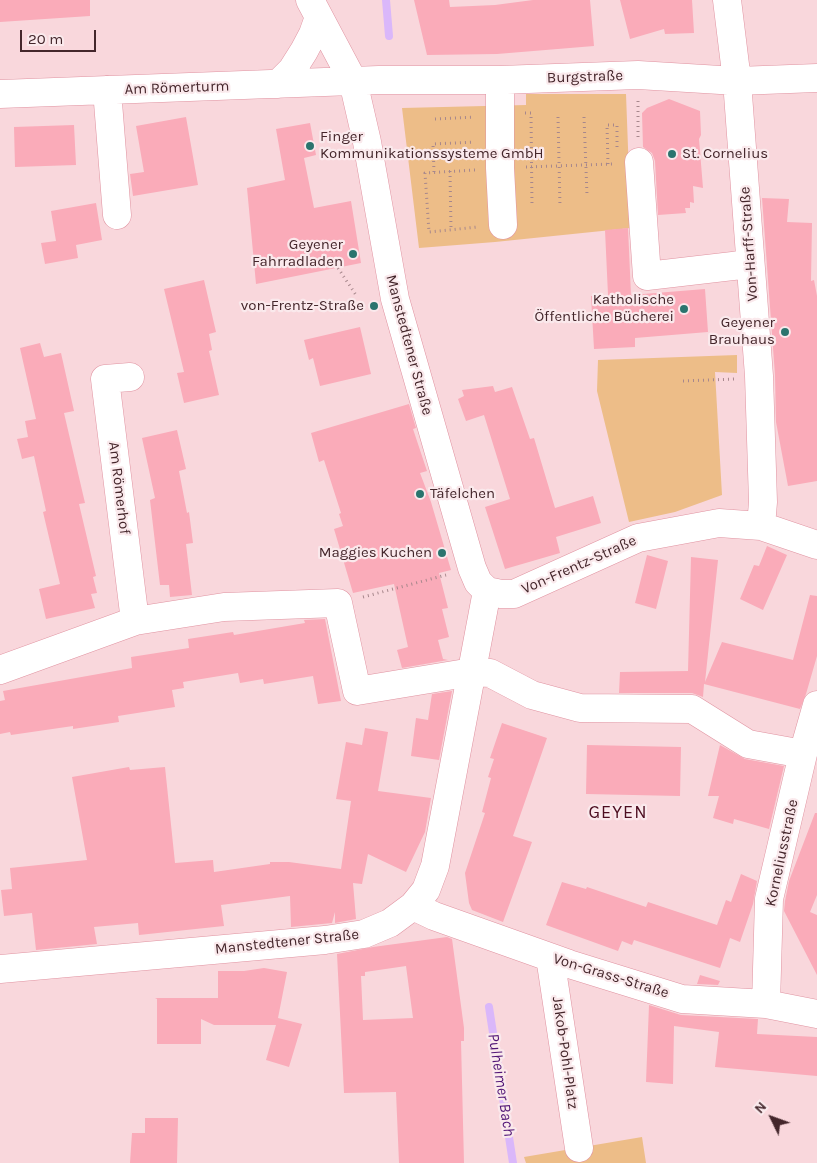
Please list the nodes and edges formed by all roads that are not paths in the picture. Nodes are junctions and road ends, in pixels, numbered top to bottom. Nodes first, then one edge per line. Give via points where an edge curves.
1 (726, 0) edge
2 (314, 9) edge
3 (817, 78) edge
4 (500, 80) junction
5 (353, 81) junction
6 (737, 81) junction
7 (278, 84) junction
8 (108, 90) junction
9 (0, 94) edge
10 (628, 158) road end
11 (117, 215) dead end
12 (503, 225) road end
13 (750, 264) junction
14 (130, 377) dead end
15 (761, 526) junction
16 (817, 545) edge
17 (488, 590) junction
18 (135, 621) junction
19 (0, 670) edge
20 (472, 672) junction
21 (817, 705) edge
22 (804, 754) junction
23 (413, 906) junction
24 (550, 957) junction
25 (0, 969) edge
26 (766, 1004) junction
27 (817, 1014) edge
28 (579, 1148) dead end

1 - 6 street, Von-Harff-Straße
2 - 5 street, Manstedtener Straße
2 - 7 street, Manstedtener Straße via 314,34 292,70
3 - 6 street, Burgstraße
4 - 5 street, Burgstraße
4 - 6 street, Burgstraße via 638,75
4 - 12 street
5 - 7 street, Am Römerturm
5 - 17 street, Manstedtener Straße via 395,299 472,568 478,582
6 - 13 street, Von-Harff-Straße
7 - 8 street, Am Römerturm
8 - 9 street, Am Römerturm
8 - 11 street
10 - 13 street via 647,276
13 - 15 street, Von-Harff-Straße via 759,376
14 - 18 street, Am Römerhof via 105,379
15 - 16 street, Von-Frentz-Straße
15 - 17 street, Von-Frentz-Straße via 719,523 638,538 514,594
17 - 20 street, Manstedtener Straße
18 - 19 street
18 - 20 street via 224,607 338,603 357,691
20 - 22 street via 490,673 532,695 580,708 692,709 748,744
20 - 23 street, Manstedtener Straße via 435,866 426,890
21 - 22 street, Korneliusstraße
22 - 26 street, Korneliusstraße via 769,899
23 - 24 street, Von-Grass-Straße
23 - 25 street, Manstedtener Straße via 390,923 364,934 325,940
24 - 26 street, Von-Grass-Straße via 682,999
24 - 28 street, Jakob-Pohl-Platz
26 - 27 street, Von-Grass-Straße

